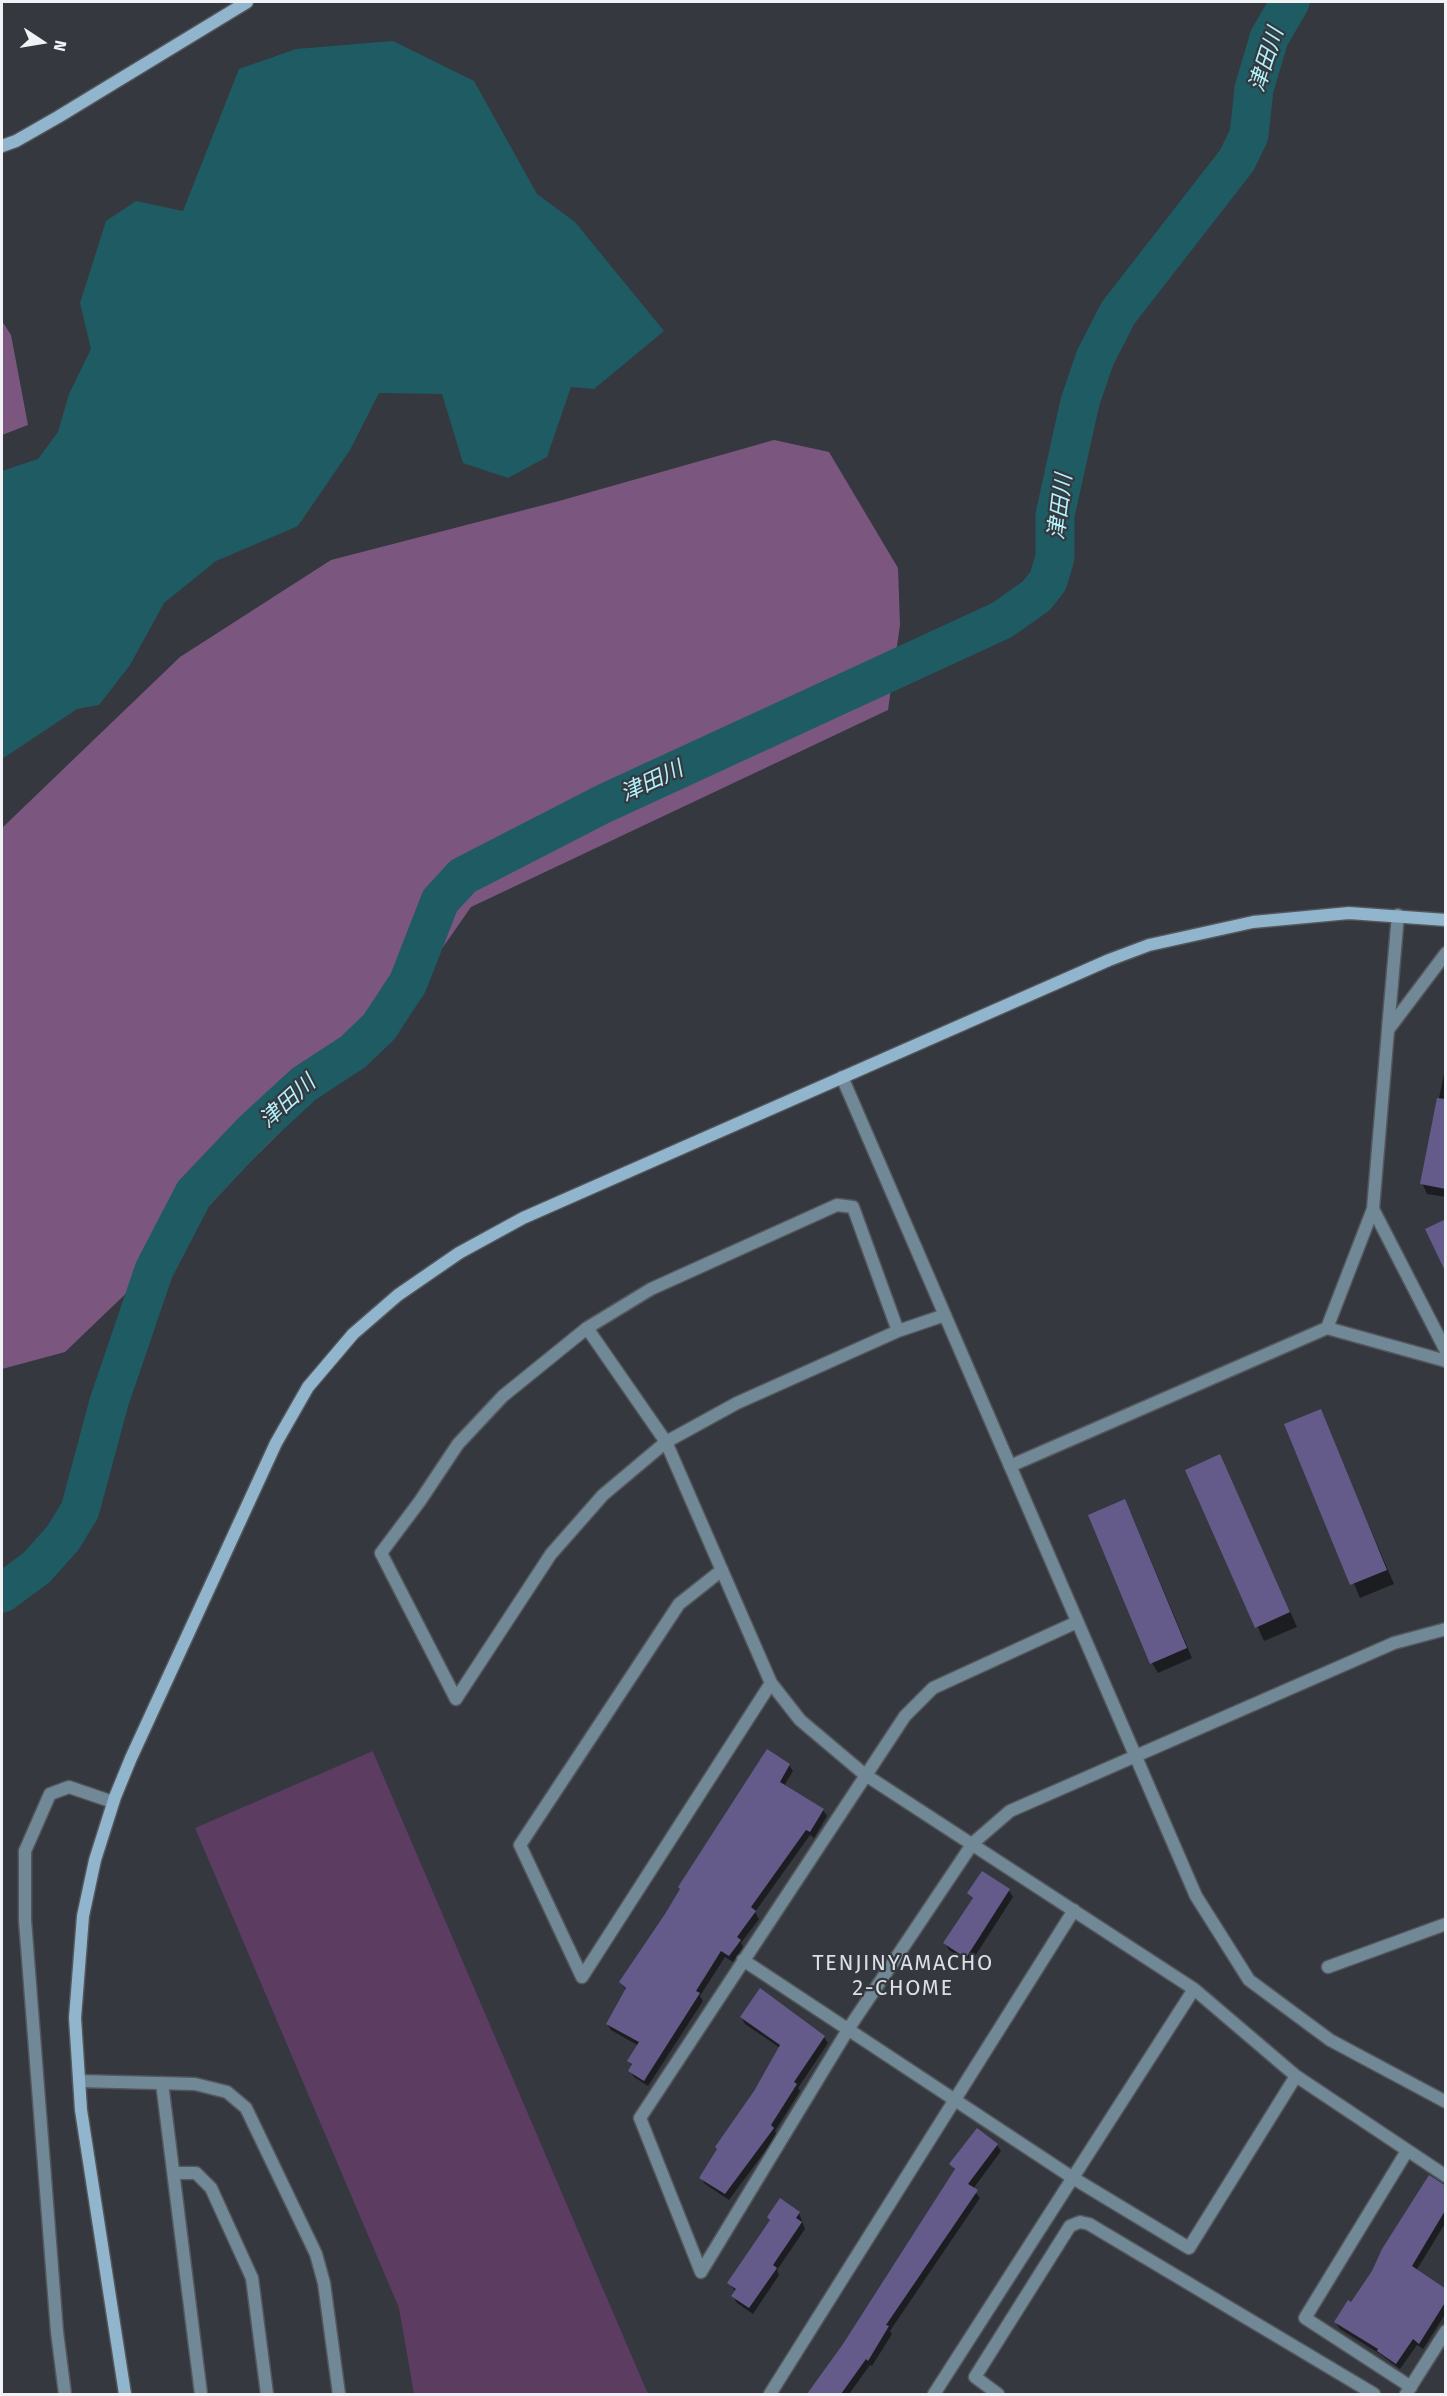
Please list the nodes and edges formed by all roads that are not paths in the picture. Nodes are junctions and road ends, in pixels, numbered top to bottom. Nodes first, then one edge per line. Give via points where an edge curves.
1 (247, 2) edge
2 (2, 146) edge
3 (1398, 915) junction
4 (1446, 920) edge
5 (1446, 953) edge
6 (1388, 1030) junction
7 (842, 1077) junction
8 (1373, 1209) junction
9 (945, 1315) junction
10 (587, 1328) junction
11 (1327, 1328) junction
12 (898, 1331) junction
13 (1446, 1351) edge
14 (1446, 1361) edge
15 (666, 1442) junction
16 (1010, 1466) junction
17 (722, 1570) junction
18 (1077, 1622) junction
19 (1446, 1629) edge
20 (771, 1683) junction
21 (1134, 1755) junction
22 (864, 1774) junction
23 (113, 1802) junction
24 (973, 1843) junction
25 (1074, 1910) junction
26 (1446, 1924) edge
27 (743, 1960) junction
28 (1328, 1967) dead end
29 (1194, 1989) junction
30 (849, 2028) junction
31 (1296, 2076) junction
32 (79, 2081) junction
33 (162, 2083) junction
34 (956, 2100) junction
35 (1446, 2102) edge
36 (1407, 2151) junction
37 (174, 2173) junction
38 (1446, 2176) edge
39 (1074, 2178) junction
40 (1446, 2331) edge
41 (1409, 2391) edge
42 (65, 2394) edge
43 (125, 2394) edge
44 (201, 2394) edge
45 (267, 2394) edge
46 (339, 2394) edge
47 (770, 2394) edge
48 (934, 2394) edge
49 (998, 2394) edge
50 (1374, 2394) edge

1 - 2 street via 58,117
3 - 4 street
3 - 6 street
3 - 7 street via 1350,913 1263,921 1149,945
5 - 6 street
6 - 8 street
7 - 9 street
7 - 23 street via 513,1223 459,1253 398,1295 353,1334 308,1387 276,1443
8 - 11 street
8 - 13 street
9 - 12 street
9 - 16 street
10 - 12 street via 651,1289 837,1205 853,1207
10 - 15 street
10 - 15 street via 503,1396 458,1444 381,1553 456,1699 551,1554 603,1495
11 - 14 street
11 - 16 street
12 - 15 street via 737,1403
15 - 17 street
16 - 18 street
17 - 20 street
17 - 20 street via 679,1604 520,1845 582,1977
18 - 21 street
18 - 22 street via 933,1688 905,1716
19 - 21 street via 1394,1643
20 - 22 street via 800,1720
21 - 24 street via 1010,1811
21 - 35 street via 1196,1896 1249,1980 1330,2040
22 - 24 street
22 - 27 street
23 - 32 street via 83,1916 75,2018
23 - 42 street via 69,1787 50,1794 25,1851 25,1920
24 - 25 street
24 - 30 street
25 - 29 street
25 - 34 street
26 - 28 street
27 - 30 street
27 - 30 street via 640,2118 701,2272
29 - 31 street
29 - 39 street
30 - 34 street
31 - 36 street
31 - 39 street via 1189,2248
32 - 33 street
32 - 43 street
33 - 37 street
33 - 46 street via 195,2084 227,2092 246,2108 316,2253 324,2283
34 - 39 street
34 - 47 street
36 - 38 street
36 - 41 street via 1305,2318
37 - 44 street
37 - 45 street via 196,2173 211,2188 252,2278
39 - 48 street
40 - 41 street
49 - 50 street via 975,2377 1070,2226 1080,2222

